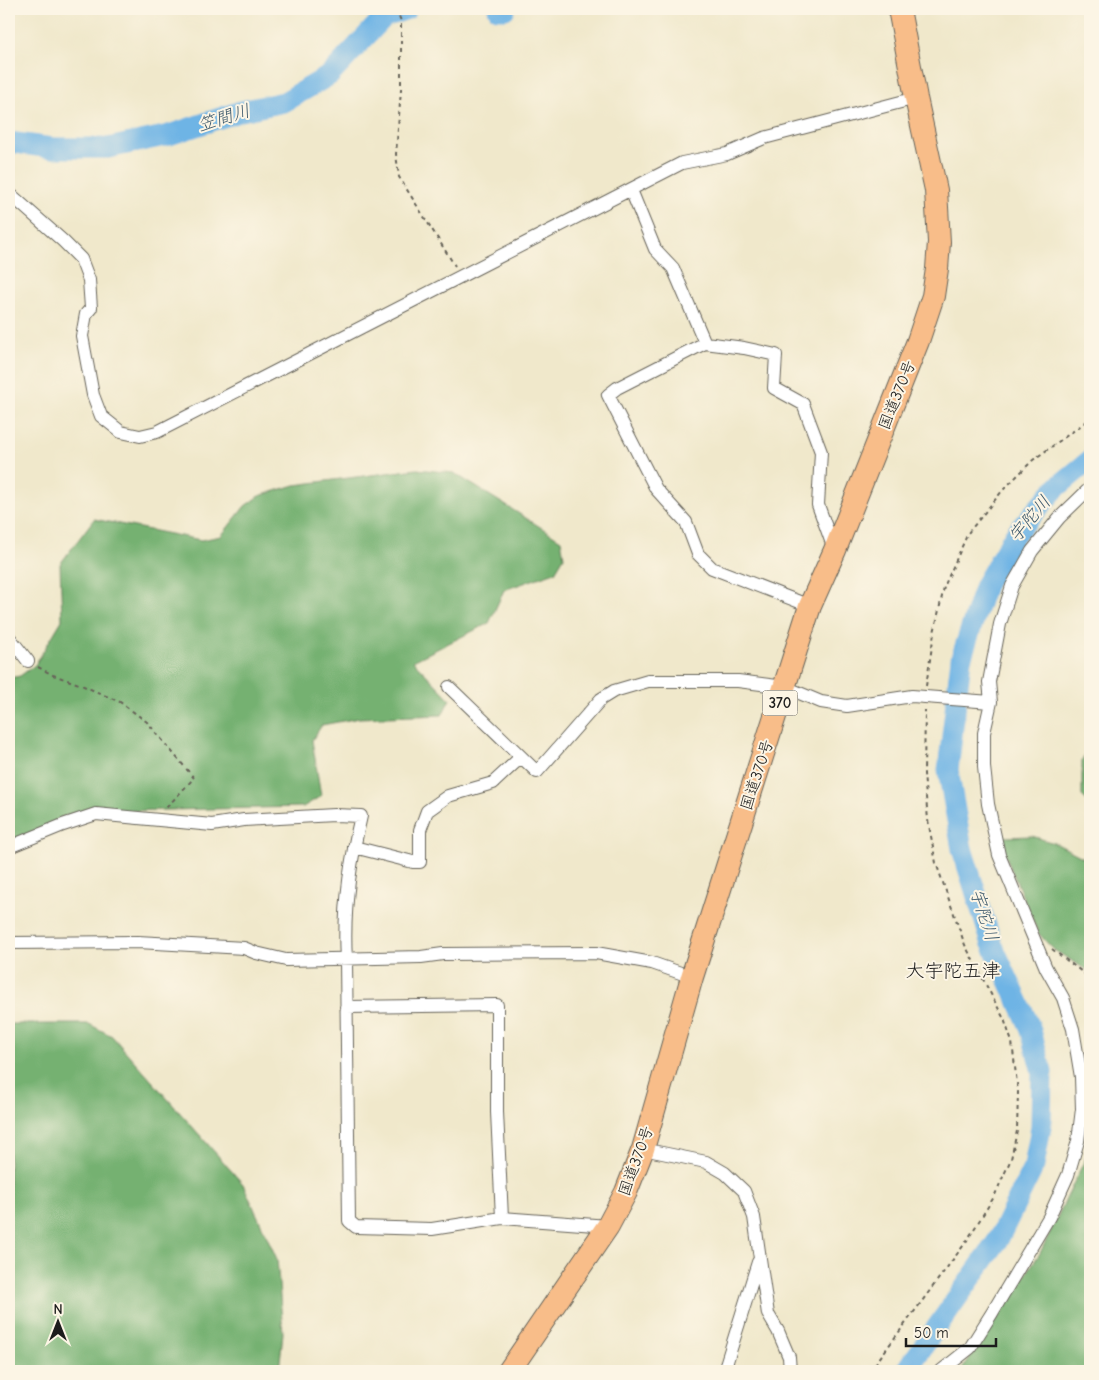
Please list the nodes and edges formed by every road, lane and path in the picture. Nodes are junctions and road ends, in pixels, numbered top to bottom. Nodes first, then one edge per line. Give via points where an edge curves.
1 (396, 9) edge
2 (899, 9) edge
3 (916, 98) junction
4 (630, 190) junction
5 (9, 193) edge
6 (462, 277) junction
7 (705, 343) junction
8 (1090, 419) edge
9 (1090, 488) edge
10 (834, 550) junction
11 (810, 606) junction
12 (9, 637) edge
13 (28, 661) joint
14 (449, 687) dead end
15 (785, 687) junction
16 (926, 697) junction
17 (989, 702) junction
18 (521, 757) junction
19 (155, 820) junction
20 (9, 847) edge
21 (354, 847) junction
22 (1032, 935) junction
23 (9, 943) edge
24 (346, 959) junction
25 (692, 977) junction
26 (1090, 978) edge
27 (346, 1007) junction
28 (643, 1150) junction
29 (502, 1218) junction
30 (608, 1226) junction
31 (759, 1260) junction
32 (509, 1371) edge
33 (724, 1371) edge
34 (790, 1371) edge
35 (870, 1371) edge
36 (941, 1371) edge

1 - 6 path via 401,21 401,90 396,154 400,177
2 - 3 highway, 国道370号 / 370
3 - 4 street via 764,138 727,154 682,163
3 - 10 highway, 国道370号 / 370 via 938,211 939,242 933,296
4 - 6 street
4 - 7 street via 655,249 673,268
5 - 6 street via 81,259 89,280 90,308 82,336 93,395 101,416 121,432 140,436 157,432
7 - 10 street via 776,355 774,388 803,404 821,452 818,505
7 - 11 street via 608,395 656,489 686,522 698,554 712,568
8 - 16 path via 1033,460 968,533 944,587
9 - 17 street via 1032,551 1012,586 998,634 989,682
10 - 11 highway, 国道370号 / 370
11 - 15 highway, 国道370号 / 370
12 - 13 street
13 - 19 path via 53,675 120,702 146,722 191,773 194,778
14 - 18 street
15 - 16 street via 821,702 847,706 912,696
15 - 18 street via 738,681 648,681 614,691 602,699 538,772
15 - 25 highway, 国道370号 / 370
16 - 17 street
16 - 35 path via 924,774 936,862 965,945 1004,1019 1012,1042 1018,1092 1017,1131 1011,1159 994,1197 966,1242
17 - 22 street via 984,733 988,804 999,855
18 - 21 street via 493,783 448,796 427,811 420,830 420,862
19 - 20 street via 96,814
19 - 21 street via 212,825 244,820 361,816
21 - 24 street via 344,930
22 - 26 path
22 - 36 street via 1063,998 1072,1029 1081,1077 1078,1141 1068,1175 1049,1217 992,1313 970,1348
23 - 24 street via 138,942 244,948 286,960
24 - 25 street via 443,954 596,953 652,963
24 - 27 street
25 - 28 highway, 国道370号 / 370
27 - 29 street via 497,1005 497,1112
27 - 29 street via 349,1221 356,1227 432,1229
28 - 30 highway, 国道370号 / 370
28 - 31 street via 706,1162 725,1173 744,1191 754,1217
29 - 30 street
30 - 32 highway, 国道370号 / 370
31 - 33 street
31 - 34 street via 768,1314 789,1357

